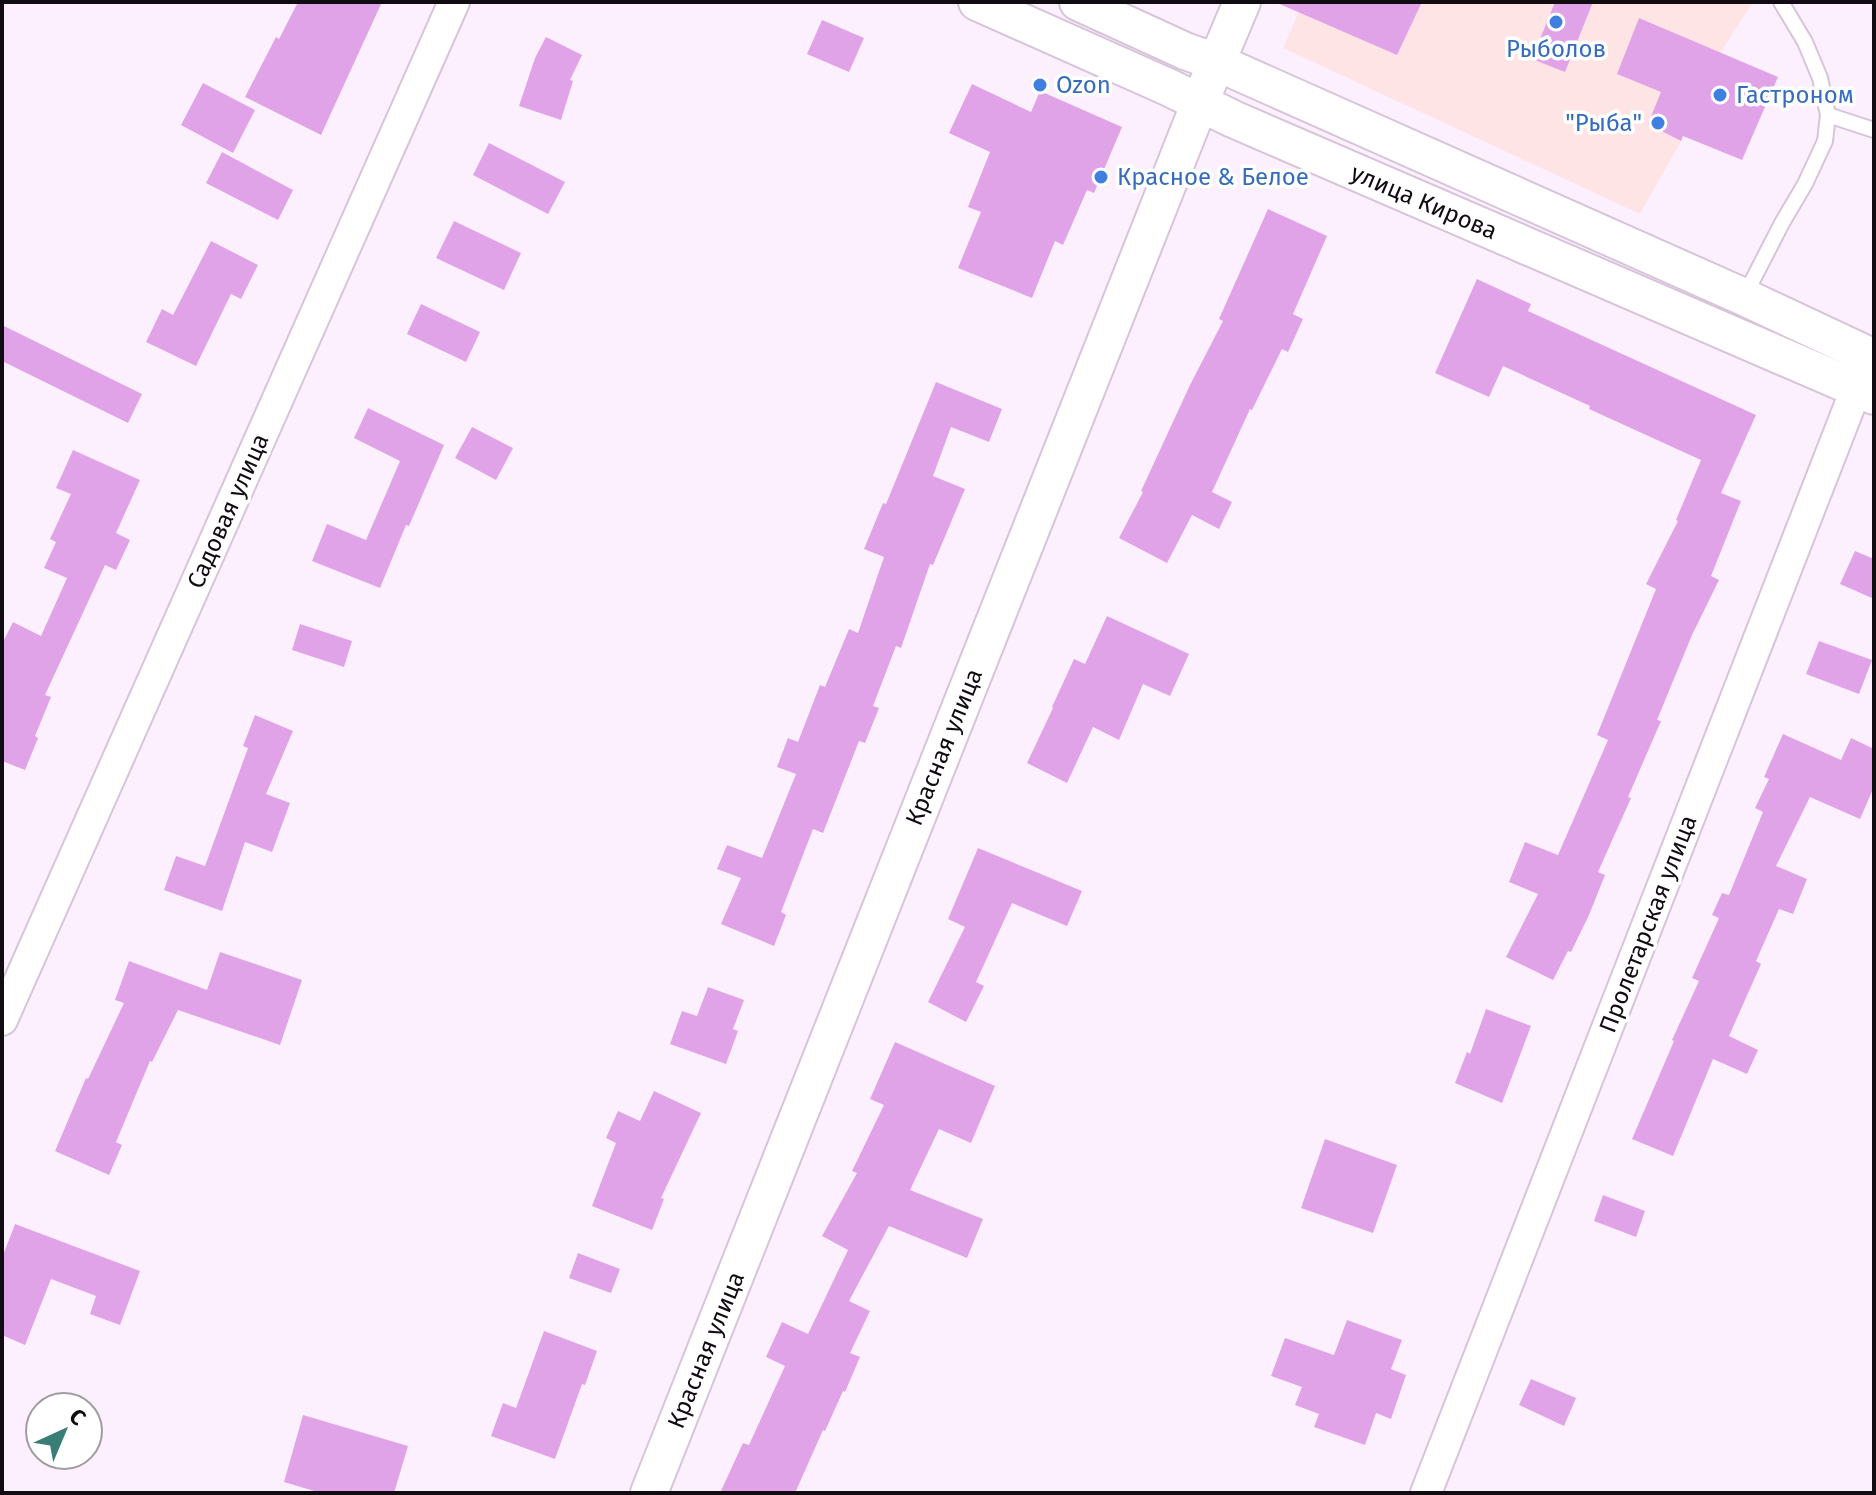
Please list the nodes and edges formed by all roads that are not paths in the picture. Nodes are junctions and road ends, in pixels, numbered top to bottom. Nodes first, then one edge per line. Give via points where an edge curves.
1 (454, 2) edge
2 (977, 2) edge
3 (1078, 2) edge
4 (1242, 2) edge
5 (1781, 2) edge
6 (1216, 62) junction
7 (1199, 103) junction
8 (1828, 115) junction
9 (1874, 130) edge
10 (1744, 297) junction
11 (1871, 357) edge
12 (1866, 393) edge
13 (2, 1020) edge
14 (649, 1493) edge
15 (1426, 1493) edge

1 - 13 street, Садовая улица
2 - 7 street, улица Кирова
3 - 6 street, улица Кирова
4 - 6 street, Красная улица
5 - 8 lane via 1820,78
6 - 7 street, Красная улица
6 - 10 street, улица Кирова
7 - 12 street, улица Кирова
7 - 14 street, Красная улица
8 - 9 lane
8 - 10 lane via 1825,141
10 - 11 street, улица Кирова
11 - 12 street, Пролетарская улица
12 - 15 street, Пролетарская улица

